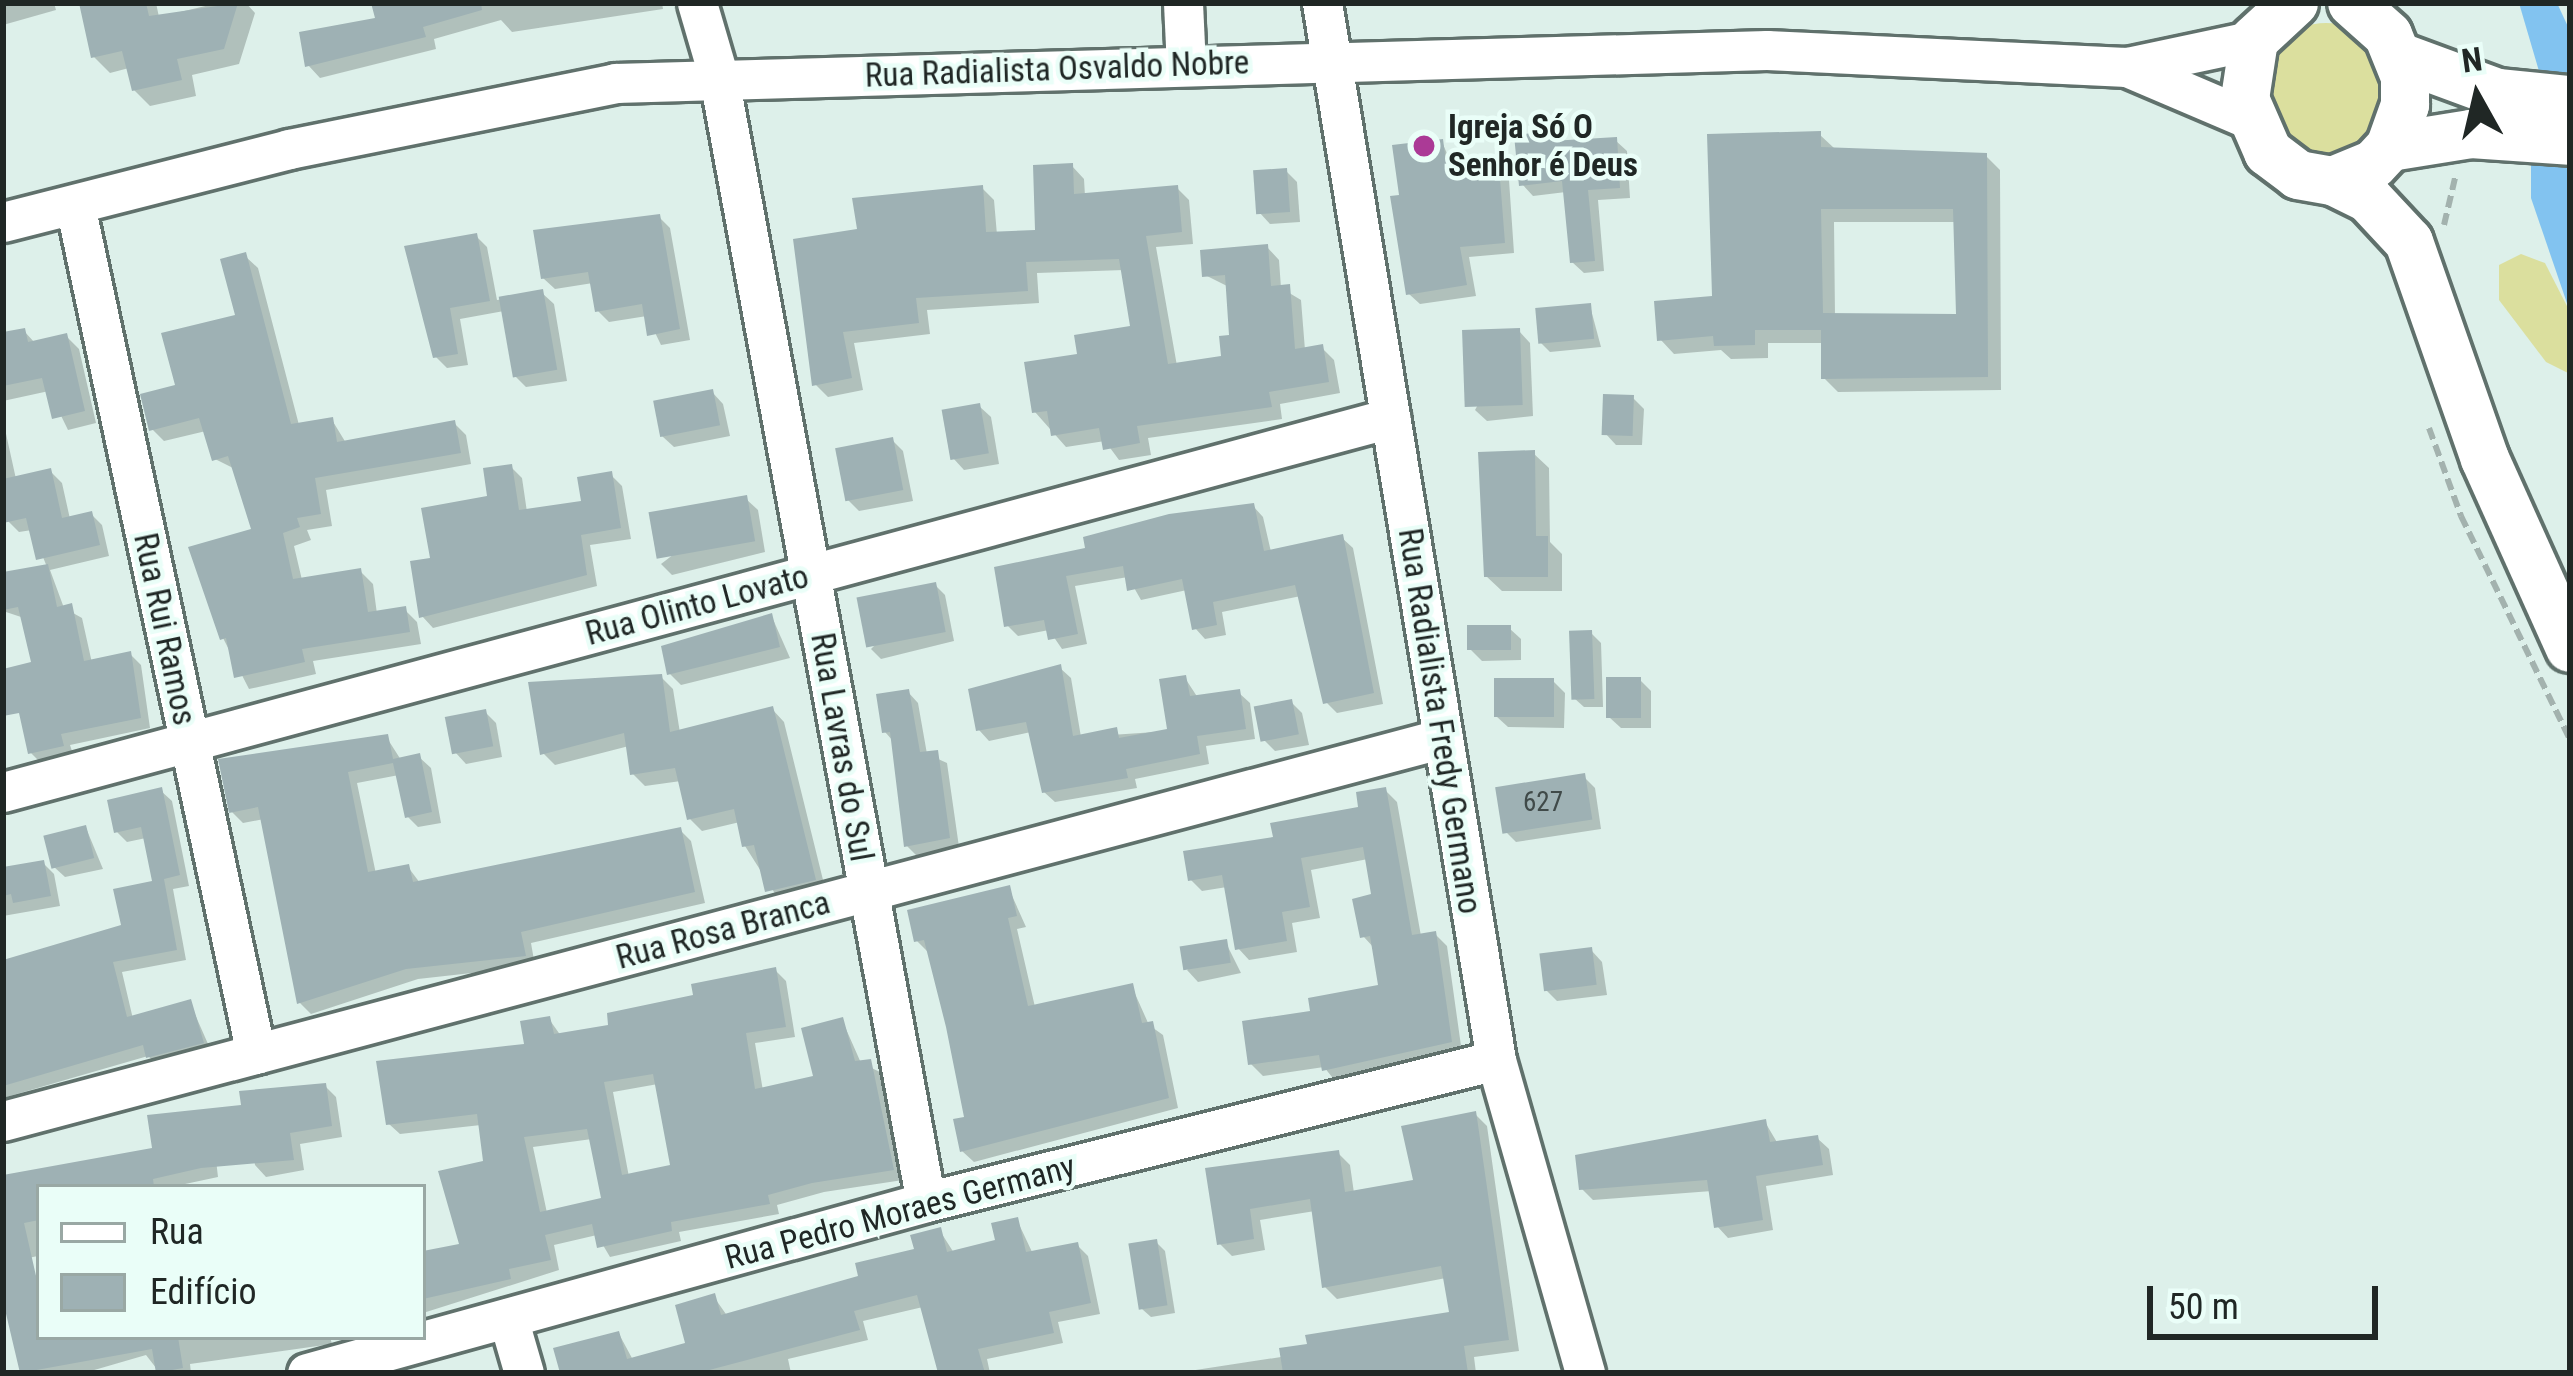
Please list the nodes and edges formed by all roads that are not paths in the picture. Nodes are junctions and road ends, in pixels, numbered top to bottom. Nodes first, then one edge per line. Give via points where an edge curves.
1 (697, 3) edge
2 (1184, 3) edge
3 (1322, 3) edge
4 (2294, 3) edge
5 (2352, 3) edge
6 (2254, 40) junction
7 (2399, 57) junction
8 (1332, 62) junction
9 (1186, 66) junction
10 (2127, 67) junction
11 (719, 78) junction
12 (2570, 100) edge
13 (2249, 119) junction
14 (2486, 128) junction
15 (2570, 140) edge
16 (2390, 147) junction
17 (2332, 181) junction
18 (74, 205) junction
19 (3, 223) edge
20 (1390, 418) junction
21 (811, 574) junction
22 (2570, 648) edge
23 (1443, 738) junction
24 (190, 742) junction
25 (3, 792) edge
26 (868, 891) junction
27 (256, 1054) junction
28 (1496, 1060) junction
29 (3, 1121) edge
30 (926, 1202) junction
31 (508, 1318) junction
32 (308, 1373) edge
33 (524, 1373) edge
34 (1585, 1373) edge

1 - 11 street, Rua Lavras do Sul
2 - 9 street
3 - 8 street, Rua Radialista Fredy Germano
4 - 6 main road
5 - 7 main road via 2372,16
6 - 10 street, Rua Radialista Osvaldo Nobre
6 - 13 main road via 2244,80
7 - 14 main road
7 - 16 main road via 2405,105
8 - 9 street, Rua Radialista Osvaldo Nobre
8 - 10 street, Rua Radialista Osvaldo Nobre via 1767,50
8 - 20 street, Rua Radialista Fredy Germano
9 - 11 street, Rua Radialista Osvaldo Nobre
10 - 13 street, Rua Radialista Osvaldo Nobre
11 - 18 street, Rua Radialista Osvaldo Nobre via 614,83 487,106
11 - 21 street, Rua Lavras do Sul
12 - 14 main road
13 - 17 main road via 2268,152 2298,175
14 - 15 main road
14 - 16 main road
16 - 17 main road via 2355,176
17 - 22 main road via 2368,198 2409,242 2485,459
18 - 19 street, Rua Radialista Osvaldo Nobre
18 - 24 street, Rua Rui Ramos
20 - 21 street, Rua Olinto Lovato
20 - 23 street, Rua Radialista Fredy Germano
21 - 24 street, Rua Olinto Lovato
21 - 26 street, Rua Lavras do Sul
23 - 26 street, Rua Rosa Branca
23 - 28 street, Rua Radialista Fredy Germano
24 - 25 street, Rua Olinto Lovato
24 - 27 street, Rua Rui Ramos
26 - 27 street, Rua Rosa Branca
26 - 30 street, Rua Lavras do Sul
27 - 29 street, Rua Rosa Branca
28 - 30 street, Rua Pedro Moraes Germany
28 - 34 street, Rua Radialista Fredy Germano
30 - 31 street, Rua Pedro Moraes Germany
31 - 32 street, Rua Pedro Moraes Germany
31 - 33 street

